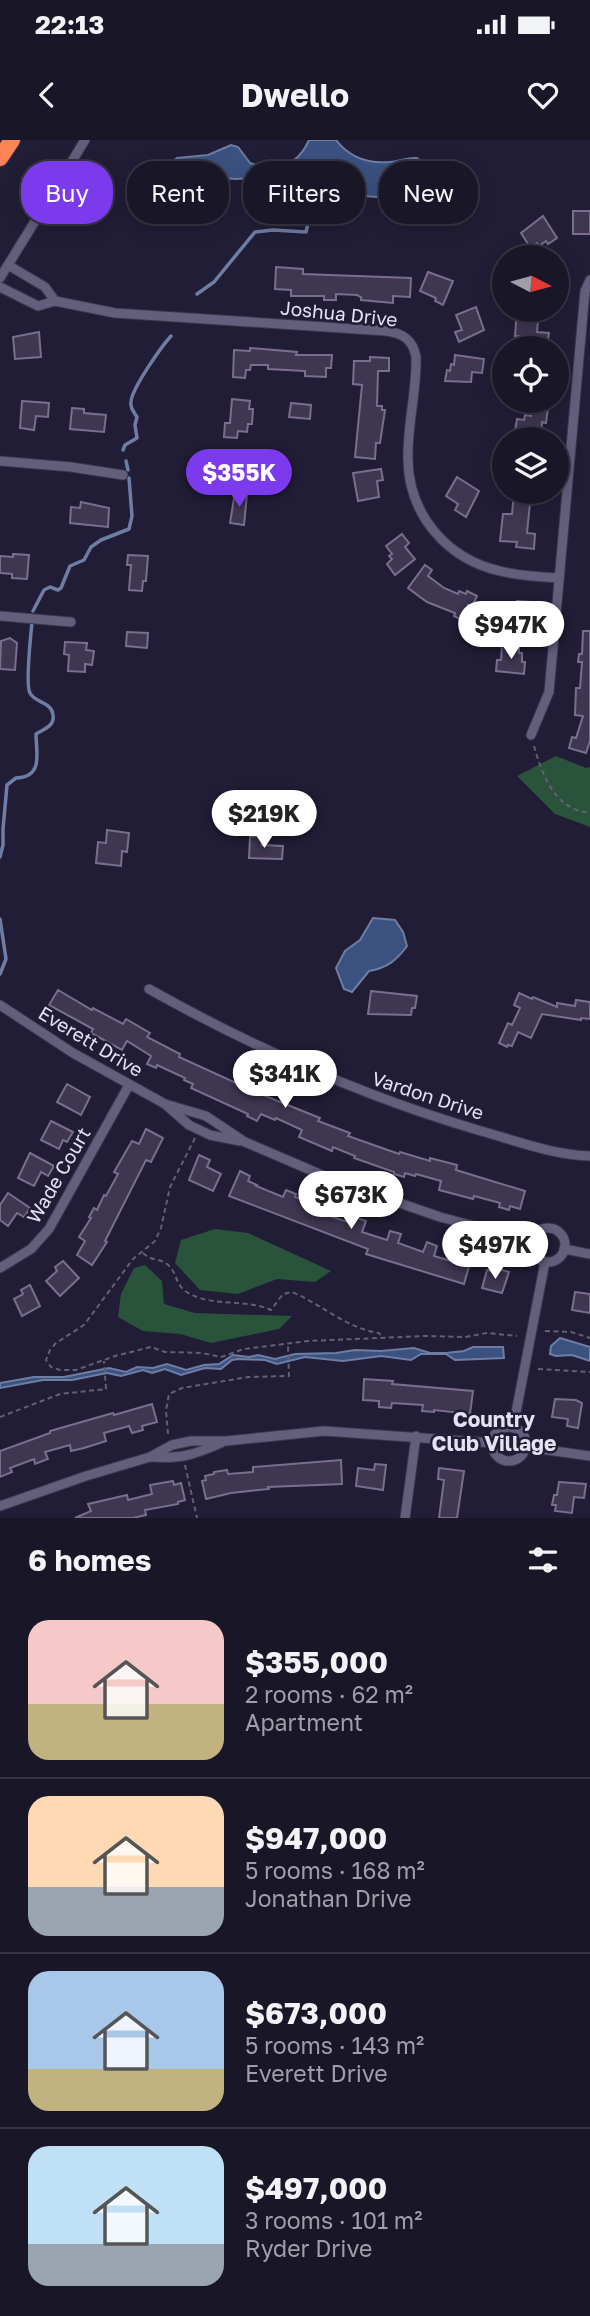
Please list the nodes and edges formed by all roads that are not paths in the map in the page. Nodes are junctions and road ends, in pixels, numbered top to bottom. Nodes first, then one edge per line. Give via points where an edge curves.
1 (12, 140) edge
2 (85, 140) edge
3 (0, 158) edge
4 (8, 265) junction
5 (0, 278) edge
6 (590, 280) edge
7 (0, 287) edge
8 (55, 301) junction
9 (0, 461) edge
10 (123, 475) dead end
11 (559, 578) junction
12 (0, 616) edge
13 (71, 622) dead end
14 (531, 735) road end
15 (149, 989) dead end
16 (0, 1005) edge
17 (129, 1085) junction
18 (165, 1104) junction
19 (245, 1142) junction
20 (590, 1156) edge
21 (531, 1241) junction
22 (564, 1249) junction
23 (590, 1254) edge
24 (545, 1262) junction
25 (0, 1268) edge
26 (513, 1428) junction
27 (416, 1436) junction
28 (226, 1441) junction
29 (493, 1443) junction
30 (526, 1447) junction
31 (590, 1456) edge
32 (150, 1457) junction
33 (0, 1506) edge
34 (405, 1518) edge

1 - 3 highway
2 - 4 street
4 - 5 street
4 - 8 street via 45,287
6 - 11 street via 585,291
7 - 8 street, Joshua Drive via 38,306
8 - 11 street, Joshua Drive via 108,312 386,331 404,336 416,357 409,469 414,497 427,523 445,544 482,565 512,574
9 - 10 street
11 - 14 street via 549,692
12 - 13 street
15 - 20 street, Vardon Drive via 362,1092 554,1152
16 - 17 street, Everett Drive
17 - 18 street, Everett Drive
17 - 25 street, Wade Court via 49,1229 31,1249
18 - 19 street, Everett Drive via 206,1116
18 - 19 street, Everett Drive via 199,1130
19 - 21 street, Everett Drive via 369,1193
21 - 22 street via 538,1231 550,1228 563,1237
21 - 24 street via 535,1256
22 - 23 street
22 - 24 street via 555,1261
24 - 26 street
26 - 29 street via 502,1429
26 - 30 street via 524,1436
27 - 28 street via 324,1431
27 - 29 street
27 - 34 street
28 - 32 street via 191,1441
28 - 32 street via 195,1455
29 - 30 street via 497,1457 507,1461 517,1459
30 - 31 street
32 - 33 street

